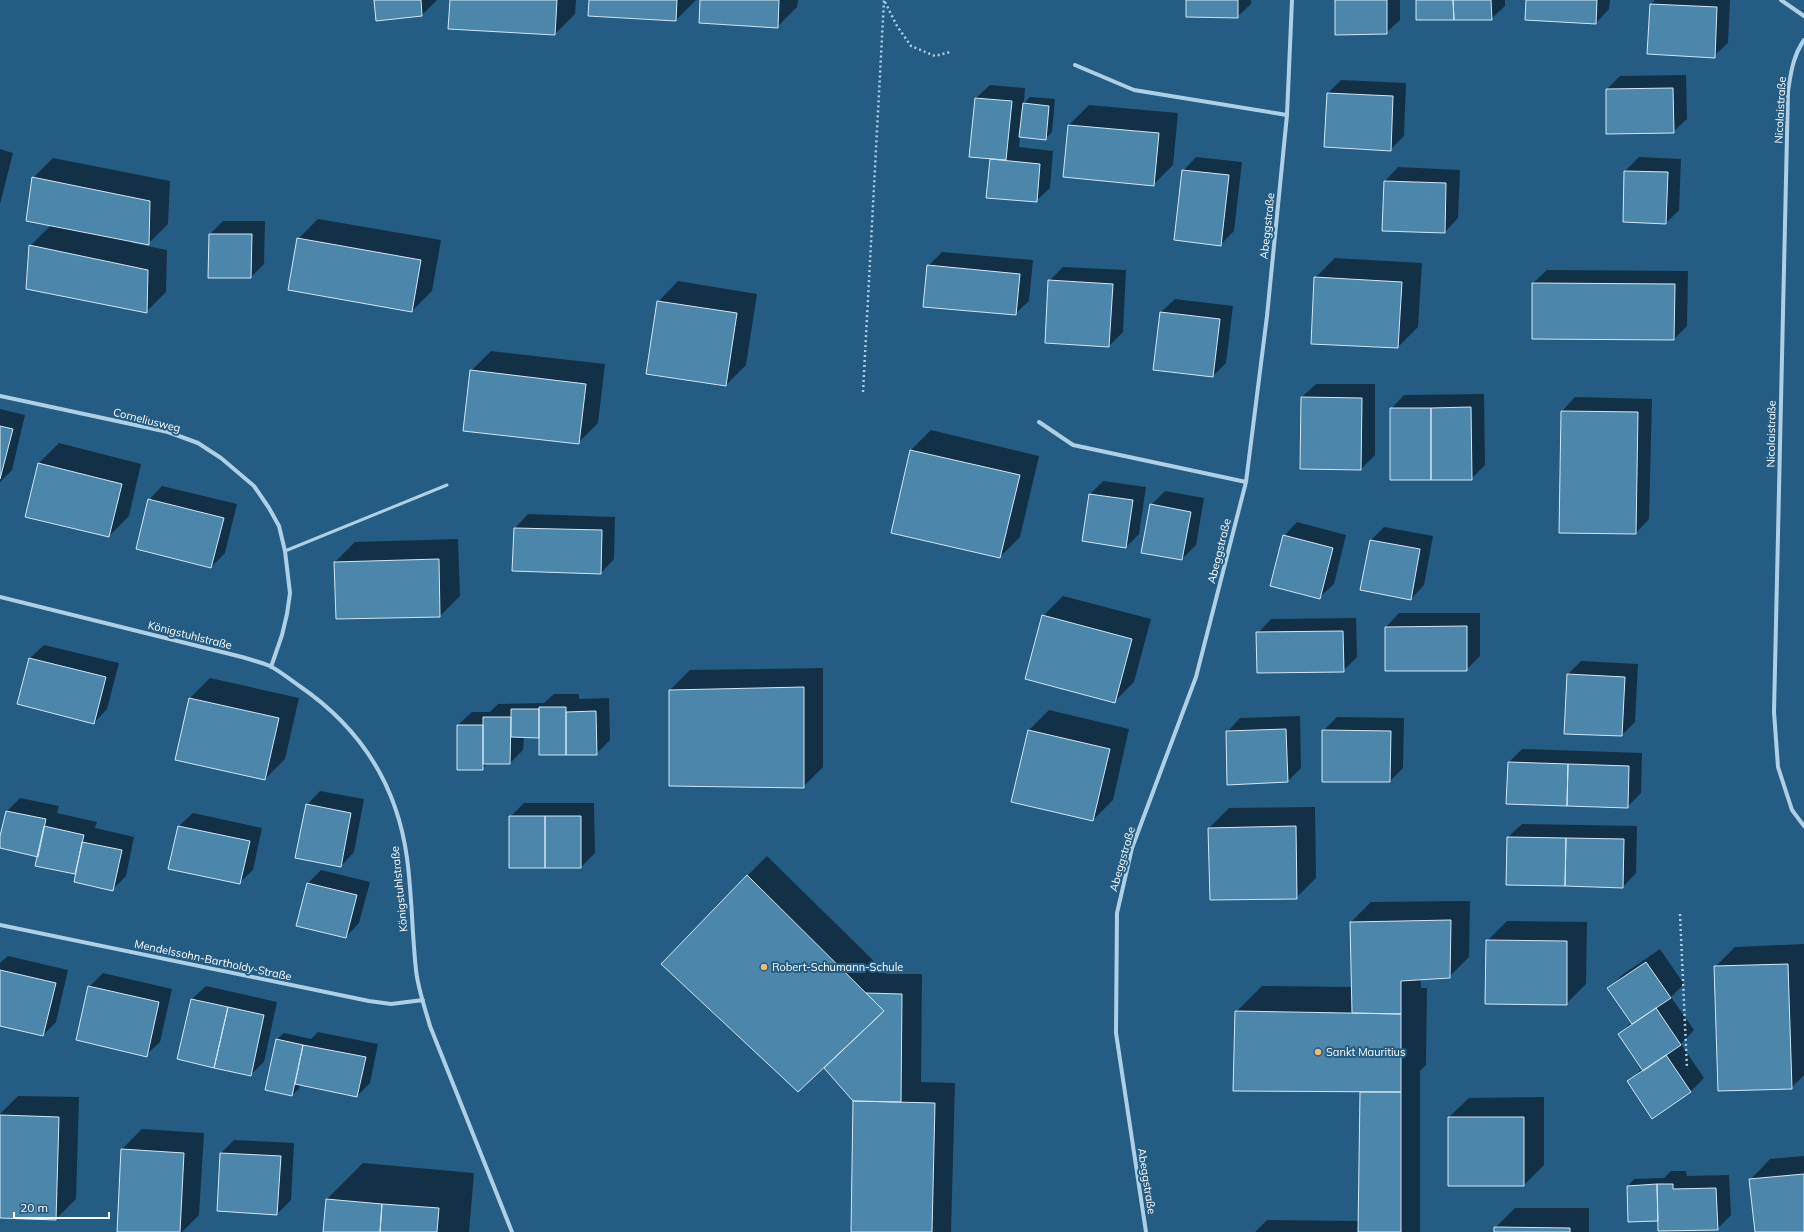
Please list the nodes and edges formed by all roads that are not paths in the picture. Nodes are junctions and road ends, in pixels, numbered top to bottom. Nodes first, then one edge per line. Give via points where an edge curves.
1 (1292, 0) edge
2 (1781, 0) edge
3 (1804, 16) edge
4 (1804, 40) edge
5 (1075, 66) dead end
6 (1287, 115) junction
7 (0, 396) edge
8 (1039, 422) dead end
9 (1246, 482) junction
10 (447, 485) dead end
11 (285, 551) junction
12 (0, 597) edge
13 (271, 667) junction
14 (1804, 826) edge
15 (0, 925) edge
16 (423, 1000) junction
17 (512, 1232) edge
18 (1146, 1232) edge

1 - 6 street, Abeggstraße
2 - 3 street
4 - 14 street, Nicolaistraße via 1792,65 1788,91 1774,712 1778,767 1792,810
5 - 6 street via 1134,90
6 - 9 street, Abeggstraße via 1267,316
7 - 11 street, Corneliusweg via 168,432 198,443 221,458 254,486 279,526
8 - 9 street via 1073,445
9 - 18 street, Abeggstraße via 1196,677 1132,848 1117,913 1116,1033
10 - 11 lane
11 - 13 street, Corneliusweg via 290,593 282,635
12 - 13 street, Königstuhlstraße via 242,657
13 - 16 street, Königstuhlstraße via 321,701 353,733 376,765 388,788 400,822 407,858 416,972
15 - 16 street, Mendelssohn-Bartholdy-Straße via 369,1001 391,1004
16 - 17 street, Königstuhlstraße via 430,1026

